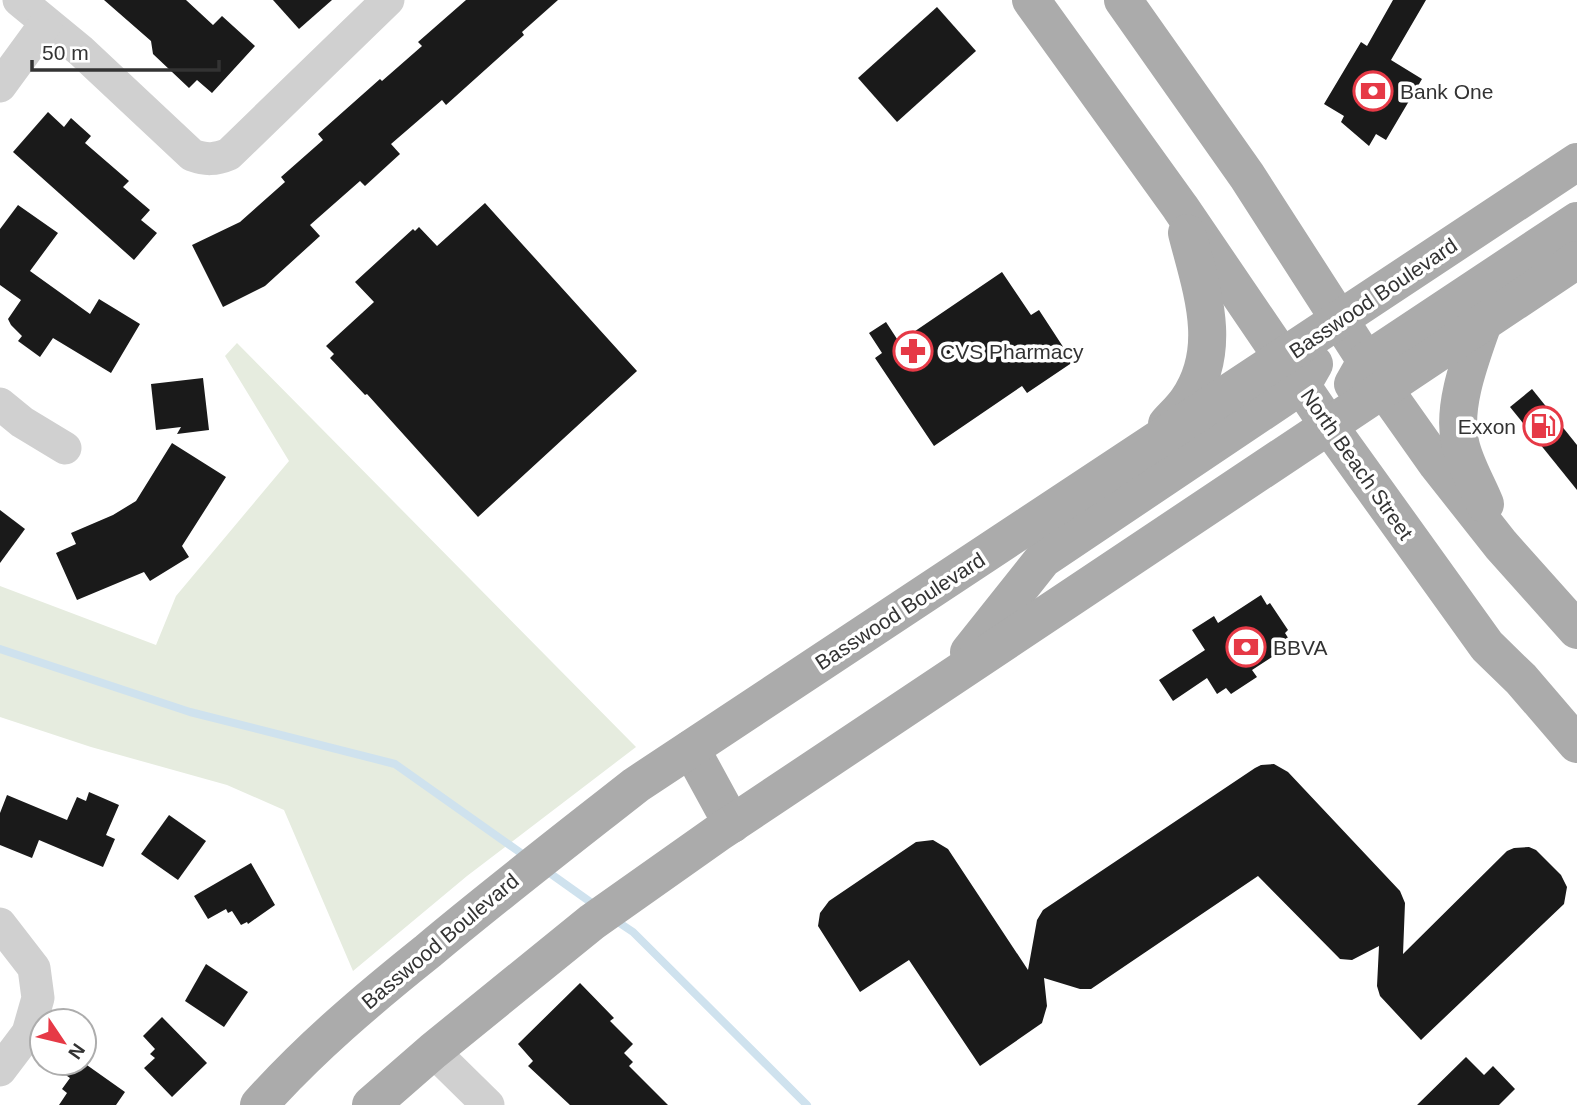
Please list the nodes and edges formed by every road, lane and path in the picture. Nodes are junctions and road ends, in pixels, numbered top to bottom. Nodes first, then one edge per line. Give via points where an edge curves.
1 (19, 0) edge
2 (388, 0) edge
3 (1031, 0) edge
4 (1123, 0) edge
5 (46, 23) junction
6 (0, 86) edge
7 (1577, 162) edge
8 (1180, 207) junction
9 (1577, 220) edge
10 (1577, 260) edge
11 (1339, 320) junction
12 (1483, 323) junction
13 (1292, 371) junction
14 (1375, 375) junction
15 (0, 404) edge
16 (1329, 426) junction
17 (1146, 447) junction
18 (65, 448) dead end
19 (1501, 545) junction
20 (1577, 629) edge
21 (946, 681) junction
22 (1577, 744) edge
23 (691, 749) junction
24 (732, 824) junction
25 (0, 924) edge
26 (433, 1051) junction
27 (0, 1070) edge
28 (259, 1105) edge
29 (371, 1105) edge
30 (488, 1105) edge

1 - 5 street
2 - 5 street via 229,154 206,160 192,155
3 - 8 main road, North Beach Street
4 - 11 main road via 1247,176
5 - 6 street
7 - 11 main road, Basswood Boulevard
8 - 13 main road, North Beach Street
8 - 17 main road via 1206,307 1208,345 1189,400
9 - 14 main road
10 - 12 main road
11 - 13 main road, Basswood Boulevard
11 - 14 main road
12 - 14 main road
12 - 19 main road via 1464,382 1460,442
13 - 16 main road, North Beach Street
13 - 17 main road, Basswood Boulevard
13 - 21 main road via 1043,559
14 - 16 main road
14 - 19 main road
15 - 18 street
16 - 21 main road
16 - 22 main road, North Beach Street via 1487,646
17 - 23 main road, Basswood Boulevard
19 - 20 main road
21 - 24 main road
23 - 24 main road
23 - 28 main road, Basswood Boulevard via 636,785 507,885 374,995 292,1068
24 - 26 main road via 570,940
25 - 27 street via 34,968 38,998 28,1033
26 - 29 main road
26 - 30 street

